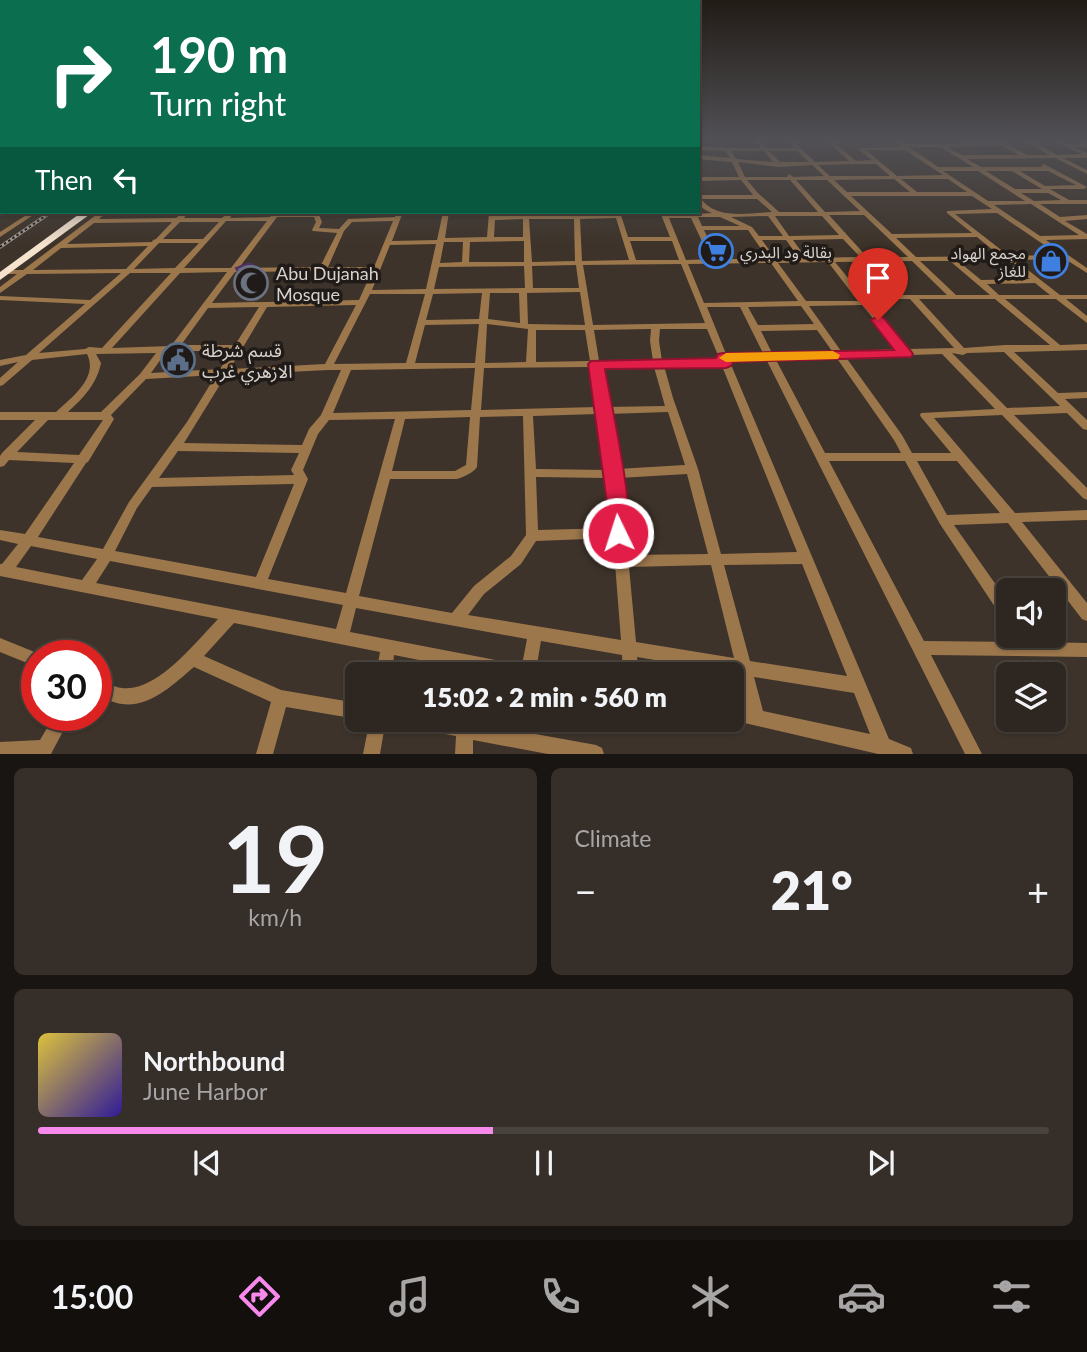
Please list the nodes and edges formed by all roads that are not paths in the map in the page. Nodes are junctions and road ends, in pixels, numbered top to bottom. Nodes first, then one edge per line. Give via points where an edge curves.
1 (741, 174) edge
2 (787, 174) edge
3 (825, 174) edge
4 (944, 174) edge
5 (988, 174) edge
6 (1022, 174) edge
7 (1059, 174) edge
8 (893, 176) junction
9 (828, 177) junction
10 (948, 177) junction
11 (743, 178) junction
12 (791, 178) junction
13 (700, 179) edge
14 (1085, 187) edge
15 (1047, 189) junction
16 (1015, 191) junction
17 (847, 194) junction
18 (917, 194) junction
19 (973, 194) junction
20 (758, 197) junction
21 (700, 201) edge
22 (700, 202) edge
23 (985, 202) junction
24 (1032, 202) junction
25 (1069, 202) junction
26 (1087, 202) edge
27 (998, 211) junction
28 (823, 213) junction
29 (866, 213) junction
30 (31, 214) edge
31 (78, 214) edge
32 (184, 214) edge
33 (229, 214) edge
34 (294, 214) edge
35 (315, 214) edge
36 (446, 214) edge
37 (548, 214) edge
38 (578, 214) edge
39 (617, 214) edge
40 (664, 214) edge
41 (695, 214) edge
42 (774, 214) junction
43 (274, 215) edge
44 (399, 215) edge
45 (492, 215) edge
46 (725, 215) junction
47 (90, 216) edge
48 (526, 217) junction
49 (1087, 217) edge
50 (224, 219) junction
51 (1059, 219) junction
52 (177, 220) junction
53 (12, 227) junction
54 (0, 228) edge
55 (699, 228) junction
56 (750, 228) junction
57 (341, 230) junction
58 (0, 235) edge
59 (977, 235) junction
60 (892, 236) junction
61 (788, 237) junction
62 (845, 237) junction
63 (1087, 237) edge
64 (757, 238) junction
65 (1038, 238) junction
66 (490, 239) junction
67 (528, 239) junction
68 (625, 239) junction
69 (674, 239) junction
70 (467, 240) junction
71 (206, 241) junction
72 (441, 241) junction
73 (154, 243) junction
74 (388, 243) junction
75 (59, 246) junction
76 (1066, 257) junction
77 (952, 258) junction
78 (1006, 258) junction
79 (865, 259) junction
80 (915, 259) junction
81 (772, 260) junction
82 (804, 260) junction
83 (829, 260) junction
84 (720, 261) junction
85 (684, 262) junction
86 (633, 263) junction
87 (528, 264) junction
88 (579, 264) junction
89 (1077, 264) junction
90 (1087, 264) edge
91 (436, 265) junction
92 (465, 265) junction
93 (233, 269) junction
94 (323, 269) junction
95 (377, 269) junction
96 (129, 270) junction
97 (177, 270) junction
98 (1087, 271) edge
99 (26, 272) junction
100 (2, 273) edge
101 (1036, 281) junction
102 (980, 282) junction
103 (526, 290) junction
104 (583, 290) junction
105 (0, 291) edge
106 (429, 291) junction
107 (486, 291) junction
108 (367, 292) junction
109 (912, 297) junction
110 (954, 297) junction
111 (998, 297) junction
112 (1058, 297) junction
113 (1087, 297) edge
114 (0, 298) edge
115 (861, 300) junction
116 (91, 302) junction
117 (362, 302) junction
118 (265, 304) junction
119 (804, 304) junction
120 (702, 305) junction
121 (743, 305) junction
122 (207, 306) junction
123 (1087, 320) edge
124 (484, 321) junction
125 (422, 323) junction
126 (656, 326) junction
127 (710, 326) junction
128 (528, 327) junction
129 (590, 327) junction
130 (820, 327) junction
131 (755, 328) junction
132 (1083, 347) edge
133 (174, 348) junction
134 (239, 348) junction
135 (1006, 348) junction
136 (1057, 348) junction
137 (163, 349) junction
138 (89, 350) junction
139 (105, 350) junction
140 (963, 352) junction
141 (946, 353) junction
142 (906, 354) junction
143 (839, 355) junction
144 (1087, 355) edge
145 (29, 356) junction
146 (770, 357) junction
147 (724, 360) junction
148 (0, 363) edge
149 (596, 364) junction
150 (479, 365) junction
151 (531, 365) junction
152 (660, 365) junction
153 (410, 366) junction
154 (328, 368) junction
155 (347, 368) junction
156 (225, 372) junction
157 (143, 376) junction
158 (0, 383) edge
159 (1087, 395) edge
160 (1056, 396) junction
161 (670, 409) junction
162 (1069, 409) junction
163 (602, 410) junction
164 (528, 412) junction
165 (1006, 412) junction
166 (475, 414) junction
167 (401, 415) junction
168 (0, 416) edge
169 (104, 416) junction
170 (44, 417) junction
171 (57, 417) junction
172 (326, 417) junction
173 (1085, 423) edge
174 (174, 447) junction
175 (305, 449) junction
176 (822, 457) junction
177 (910, 457) junction
178 (959, 457) junction
179 (3, 459) edge
180 (84, 459) junction
181 (692, 469) junction
182 (530, 473) junction
183 (612, 474) junction
184 (384, 475) junction
185 (302, 479) junction
186 (150, 483) junction
187 (1087, 495) edge
188 (1087, 515) edge
189 (1011, 517) junction
190 (944, 520) junction
191 (618, 533) junction
192 (0, 535) edge
193 (532, 536) junction
194 (29, 541) junction
195 (106, 556) junction
196 (715, 558) junction
197 (805, 558) junction
198 (621, 561) junction
199 (2, 571) edge
200 (260, 583) junction
201 (85, 587) junction
202 (996, 596) edge
203 (351, 601) junction
204 (1087, 614) edge
205 (231, 615) junction
206 (455, 620) junction
207 (535, 632) junction
208 (341, 638) junction
209 (1, 647) edge
210 (388, 647) junction
211 (629, 648) junction
212 (920, 648) junction
213 (1032, 650) joint
214 (1087, 650) edge
215 (21, 654) edge
216 (192, 659) junction
217 (386, 662) edge
218 (466, 662) edge
219 (531, 662) edge
220 (630, 662) edge
221 (710, 662) edge
222 (742, 662) edge
223 (744, 668) joint
224 (858, 686) junction
225 (112, 693) edge
226 (280, 698) junction
227 (345, 709) edge
228 (744, 715) edge
229 (757, 718) junction
230 (54, 731) edge
231 (375, 732) edge
232 (465, 732) edge
233 (478, 732) edge
234 (885, 749) edge
235 (0, 750) edge
236 (42, 751) edge
237 (564, 751) edge
238 (264, 754) edge
239 (371, 754) edge
240 (464, 754) edge
241 (596, 754) edge
242 (905, 754) edge
243 (974, 754) edge

1 - 11 street
2 - 12 street
3 - 9 street
4 - 10 street
5 - 16 street
6 - 15 street
7 - 14 street
8 - 9 street
8 - 10 street
8 - 18 street
9 - 12 street
9 - 17 street
10 - 19 street
11 - 12 street
11 - 13 street
11 - 20 street
12 - 28 street
14 - 15 street
15 - 16 street
15 - 25 street
16 - 24 street
17 - 18 street
17 - 29 street
18 - 19 street
19 - 23 street
20 - 21 street
20 - 42 street
22 - 46 street
23 - 24 street
23 - 27 street
24 - 25 street
24 - 51 street
25 - 26 street
27 - 59 street via 949,212
27 - 65 street
28 - 29 street
28 - 42 street
28 - 62 street
29 - 60 street
30 - 53 street
31 - 100 highway
32 - 52 street
33 - 50 street
34 - 43 street
35 - 57 street via 319,222 314,230
36 - 72 street
37 - 38 street
37 - 48 street
38 - 39 street
38 - 88 street
39 - 68 street
40 - 41 street
40 - 69 street
41 - 46 street
41 - 55 street
42 - 46 street
42 - 61 street
43 - 50 street
43 - 93 street
44 - 57 street via 351,220
44 - 74 street
45 - 48 street
45 - 66 street
46 - 56 street
47 - 52 street
47 - 75 street
47 - 100 highway
48 - 67 street
49 - 51 street
50 - 52 street
50 - 71 street
51 - 63 street
52 - 73 street
53 - 54 street
53 - 58 street
55 - 56 street
55 - 84 street
56 - 64 street
57 - 94 street
59 - 60 street
59 - 78 street
60 - 80 street
61 - 62 street
61 - 64 street
61 - 82 street
62 - 79 street
63 - 65 street
64 - 81 street
65 - 76 street
66 - 67 street
66 - 70 street
67 - 87 street
68 - 69 street
68 - 86 street
69 - 85 street
70 - 72 street
70 - 92 street
71 - 73 street
71 - 97 street
72 - 74 street
72 - 91 street
73 - 75 street
73 - 96 street
74 - 95 street
75 - 99 street
76 - 78 street
76 - 89 street
77 - 78 street
77 - 80 street
77 - 102 street
78 - 101 street
79 - 80 street
79 - 83 street
80 - 110 street
81 - 82 street
81 - 84 street
81 - 119 street
82 - 83 street
83 - 115 street
84 - 85 street
85 - 86 street
85 - 120 street
86 - 88 street
87 - 88 street
87 - 92 street
87 - 103 street
88 - 104 street
89 - 90 street
89 - 98 street
91 - 92 street
91 - 106 street
93 - 94 street
93 - 97 street
93 - 122 street
94 - 95 street
95 - 108 street
96 - 97 street
96 - 99 street
96 - 116 street
97 - 139 street
99 - 100 street
99 - 105 street
101 - 102 street
101 - 112 street
102 - 111 street
103 - 104 street
103 - 107 street
103 - 128 street
104 - 129 street
106 - 107 street
106 - 108 street
106 - 125 street
107 - 124 street
108 - 117 street
109 - 110 street
109 - 115 street
109 - 140 street
110 - 111 street
111 - 112 street
111 - 136 street
112 - 113 street
112 - 123 street
114 - 116 street
115 - 119 street
115 - 142 street
116 - 145 street
117 - 118 street
117 - 154 street
118 - 122 street
118 - 134 street
119 - 121 street
119 - 130 street
120 - 121 street
120 - 127 street
121 - 131 street
122 - 133 street
124 - 125 street
124 - 128 street
124 - 150 street
125 - 153 street
126 - 127 street
126 - 129 street
126 - 152 street
127 - 147 street
128 - 129 street
128 - 151 street
129 - 149 street
130 - 131 street
130 - 143 street
131 - 146 street
132 - 136 street
132 - 144 street
133 - 134 street
133 - 137 street
134 - 156 street
135 - 136 street
135 - 140 street
135 - 160 street
137 - 139 street
137 - 157 street
138 - 139 street
138 - 145 street
138 - 171 street via 96,363 93,376
140 - 141 street
141 - 142 street
141 - 165 street
142 - 143 street
143 - 146 street
143 - 177 street
145 - 148 street
145 - 158 street
146 - 147 street
146 - 176 street
147 - 152 street
147 - 197 street
149 - 151 street
149 - 152 street
149 - 163 street
150 - 151 street
150 - 153 street
150 - 166 street
152 - 161 street
153 - 155 street
154 - 155 street
154 - 156 street
155 - 172 street
156 - 157 street
156 - 174 street
157 - 169 street
159 - 160 street
160 - 162 street
161 - 163 street
161 - 181 street
162 - 165 street
162 - 173 street
163 - 164 street
163 - 183 street
164 - 166 street
164 - 182 street
165 - 178 street via 925,415
165 - 187 street
166 - 167 street
166 - 184 street via 473,463 467,471
167 - 172 street
167 - 184 street
168 - 170 street
169 - 171 street
169 - 180 street via 109,419
170 - 171 street
170 - 179 street
172 - 175 street
174 - 175 street
174 - 186 street
175 - 185 street via 297,470
176 - 177 street
176 - 212 street
177 - 178 street
177 - 190 street
178 - 189 street
179 - 180 street
180 - 194 street
181 - 183 street
181 - 196 street
182 - 183 street
182 - 193 street
183 - 191 street
184 - 203 street
185 - 186 street
185 - 200 street
186 - 195 street
188 - 189 street
189 - 190 street
189 - 204 street
190 - 202 street
191 - 193 street
191 - 198 street
192 - 194 street
193 - 206 street via 516,560 479,590
194 - 195 street
194 - 199 street
195 - 200 street
195 - 201 street
196 - 197 street
196 - 198 street
196 - 222 street
197 - 224 street
198 - 211 street
199 - 201 street
200 - 203 street
201 - 205 street
203 - 206 street
203 - 208 street
205 - 208 street
205 - 216 street
206 - 207 street
207 - 211 street
207 - 219 street
208 - 210 street
209 - 215 street
210 - 217 street
210 - 218 street
211 - 220 street
211 - 221 street
212 - 213 street
212 - 243 street
213 - 214 street
216 - 225 street via 136,695
216 - 226 street
223 - 224 street
223 - 229 street
224 - 234 street
226 - 227 street
226 - 238 street
228 - 229 street
229 - 234 street
230 - 236 street
231 - 239 street
232 - 240 street
233 - 237 street
234 - 242 street
235 - 236 street
237 - 241 street

